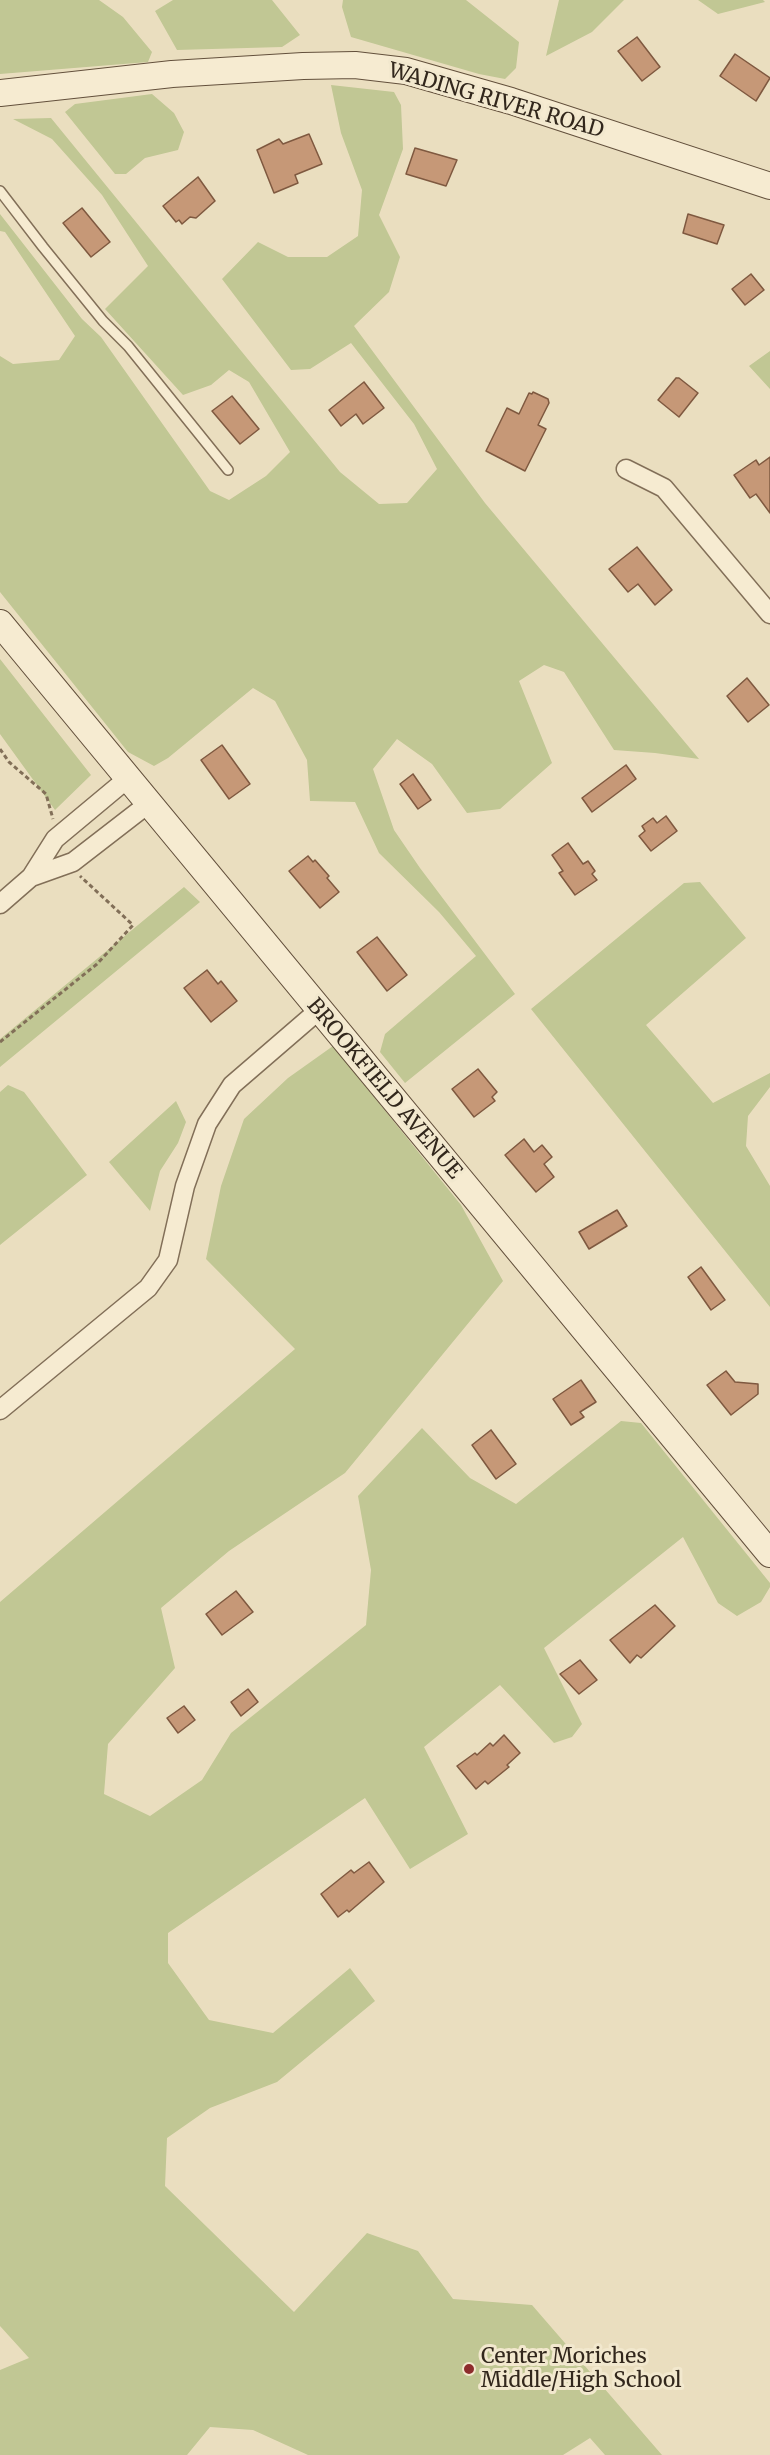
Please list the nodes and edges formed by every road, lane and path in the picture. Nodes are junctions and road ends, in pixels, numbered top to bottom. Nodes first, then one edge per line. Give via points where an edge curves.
1 (0, 93) edge
2 (770, 186) edge
3 (0, 191) edge
4 (626, 469) dead end
5 (228, 471) dead end
6 (770, 614) edge
7 (0, 623) edge
8 (0, 749) edge
9 (127, 779) junction
10 (148, 804) junction
11 (59, 827) junction
12 (83, 854) junction
13 (78, 874) dead end
14 (31, 878) junction
15 (0, 904) edge
16 (319, 1010) junction
17 (0, 1042) edge
18 (0, 1410) edge
19 (770, 1554) edge

1 - 2 main road, WADING RIVER ROAD via 172,74 314,65 406,71 511,101
3 - 5 lane
4 - 6 street via 664,488
7 - 9 main road, BROOKFIELD AVENUE
8 - 11 path via 46,794
9 - 10 main road, BROOKFIELD AVENUE
9 - 11 street
10 - 12 street
10 - 16 main road, BROOKFIELD AVENUE
11 - 12 street
11 - 14 street
12 - 14 street via 73,862
13 - 17 path via 133,925 97,964
14 - 15 street
16 - 18 street via 232,1085 207,1124 185,1186 168,1260 148,1288
16 - 19 main road, BROOKFIELD AVENUE

